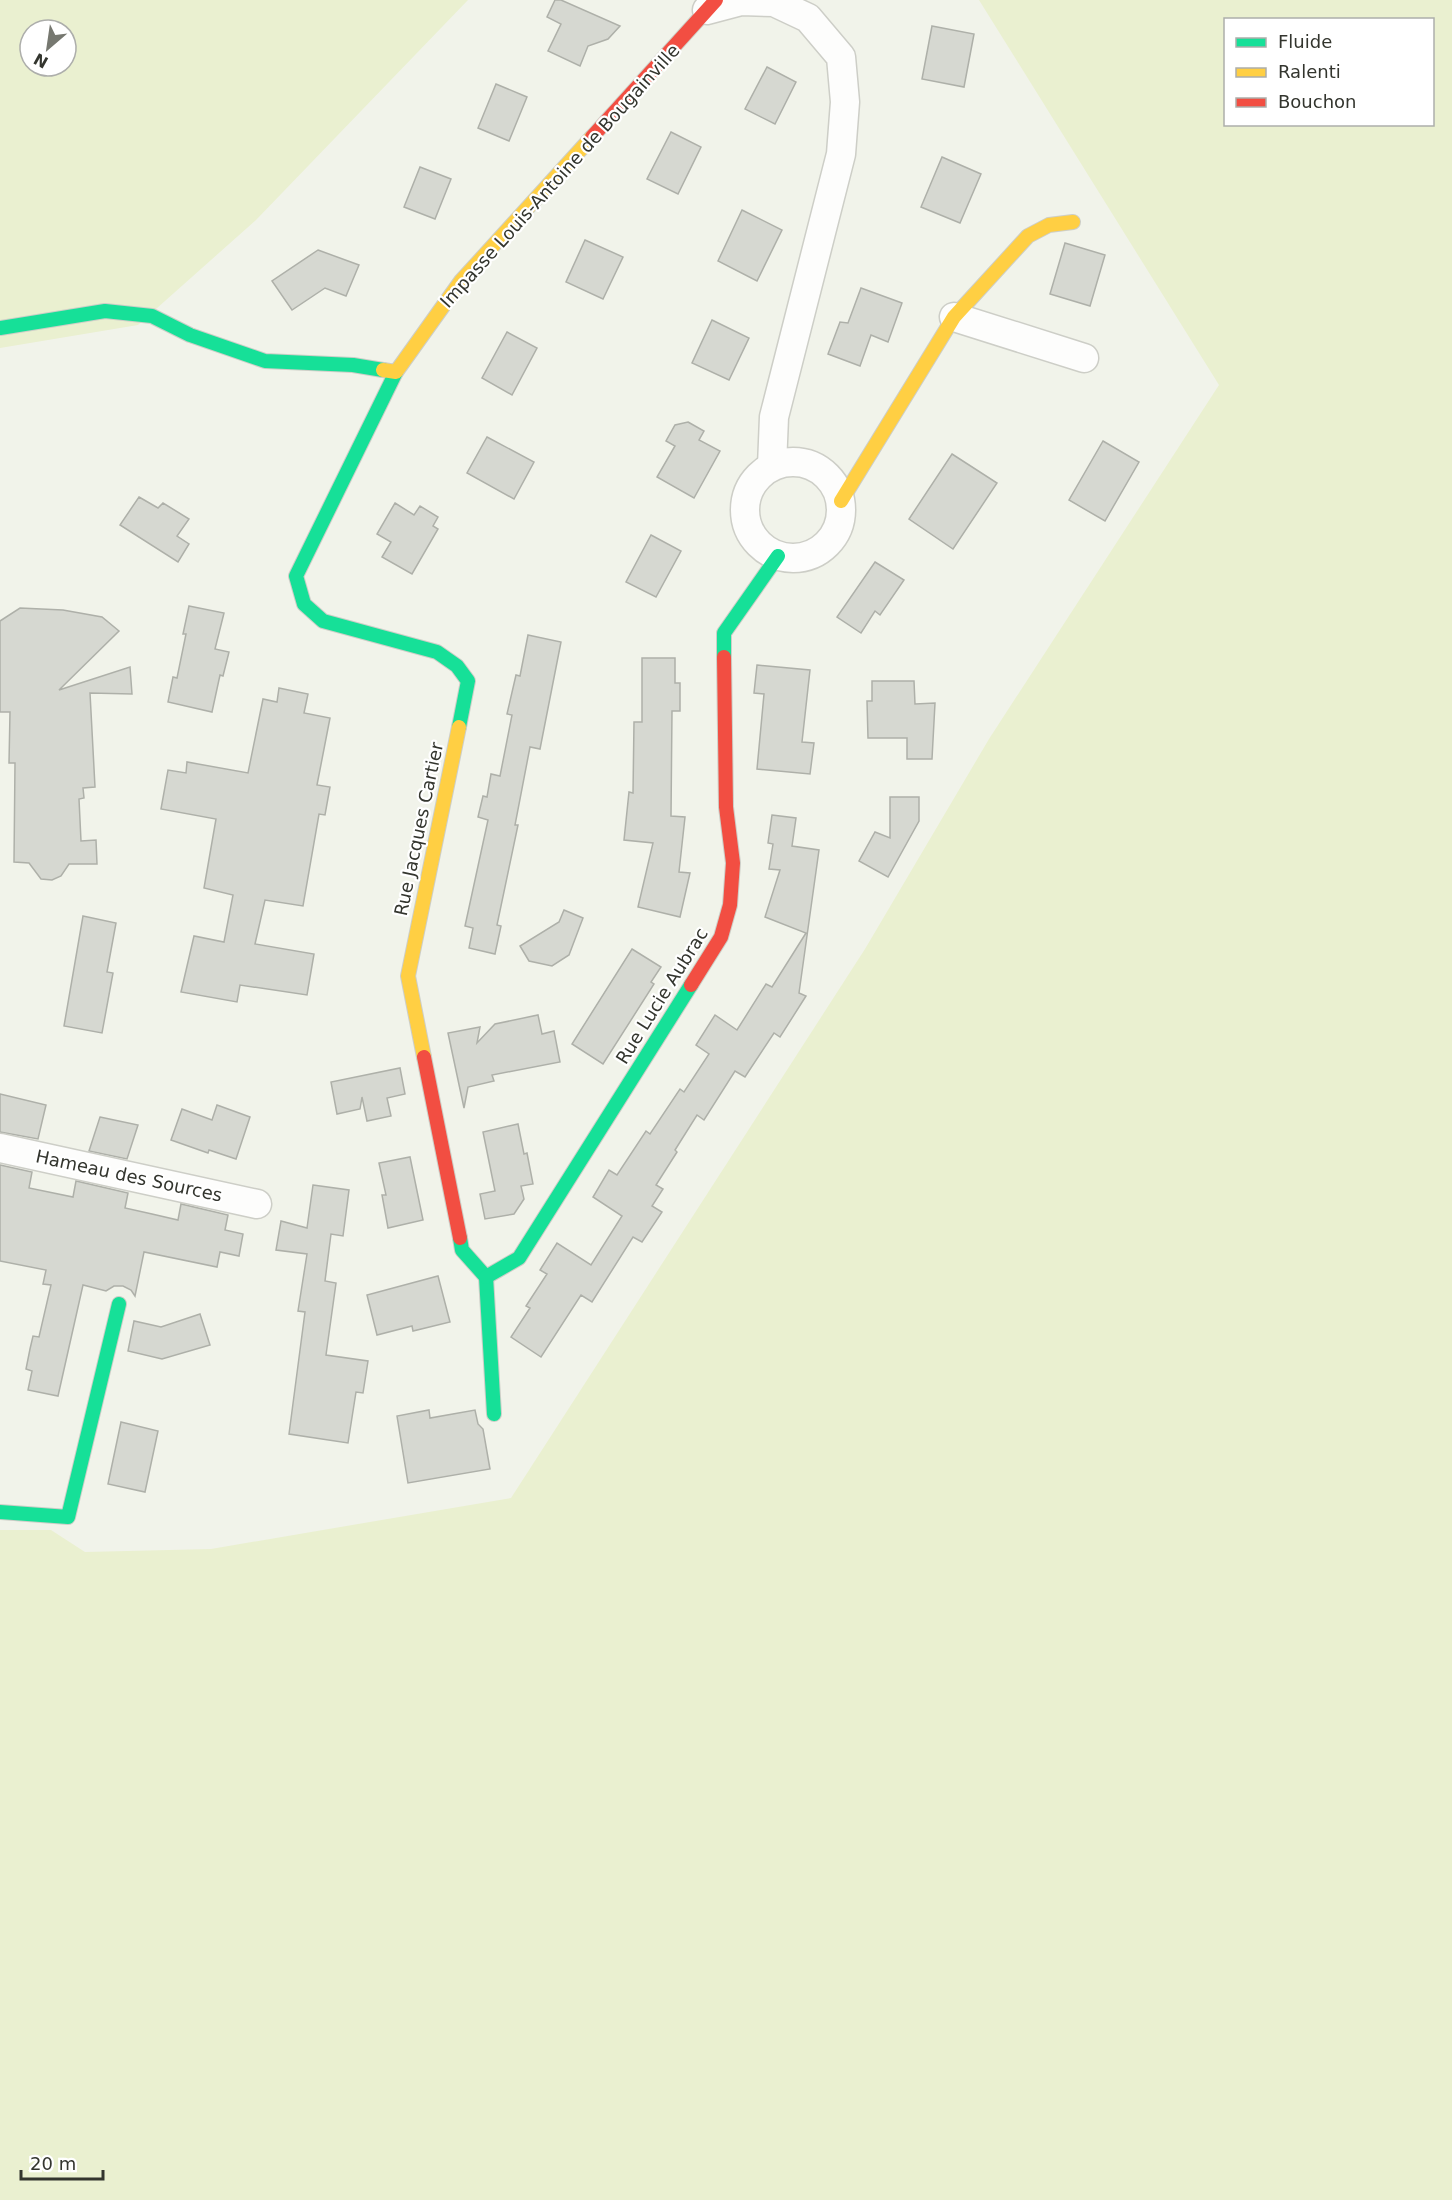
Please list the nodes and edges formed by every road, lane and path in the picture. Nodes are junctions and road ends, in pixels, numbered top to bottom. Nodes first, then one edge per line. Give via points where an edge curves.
1 (712, 5) edge
2 (1073, 222) dead end
3 (954, 317) junction
4 (0, 328) edge
5 (1084, 358) dead end
6 (396, 372) junction
7 (772, 466) junction
8 (841, 501) junction
9 (778, 556) junction
10 (0, 1148) edge
11 (257, 1204) dead end
12 (486, 1277) junction
13 (119, 1304) dead end
14 (494, 1414) dead end
15 (0, 1512) edge

1 - 6 street, Impasse Louis-Antoine de Bougainville via 461,281
1 - 7 street, Impasse Louis-Antoine de Bougainville via 774,2 808,18 841,57 845,102 841,154 774,417
2 - 3 street via 1053,222 1028,236
3 - 5 street
3 - 8 street
4 - 6 street via 105,311 152,316 190,335 264,361 352,365
6 - 12 street, Rue Jacques Cartier via 296,576 303,604 323,621 437,652 457,666 468,681 408,976 462,1250
7 - 8 street via 792,461 811,465 835,485
7 - 9 street via 754,481 745,507 747,524 757,542
8 - 9 street via 837,530 821,549 801,557
9 - 12 street, Rue Lucie Aubrac via 724,633 726,807 733,863 730,905 721,937 519,1258
10 - 11 street, Hameau des Sources
12 - 14 street
13 - 15 street via 68,1517

